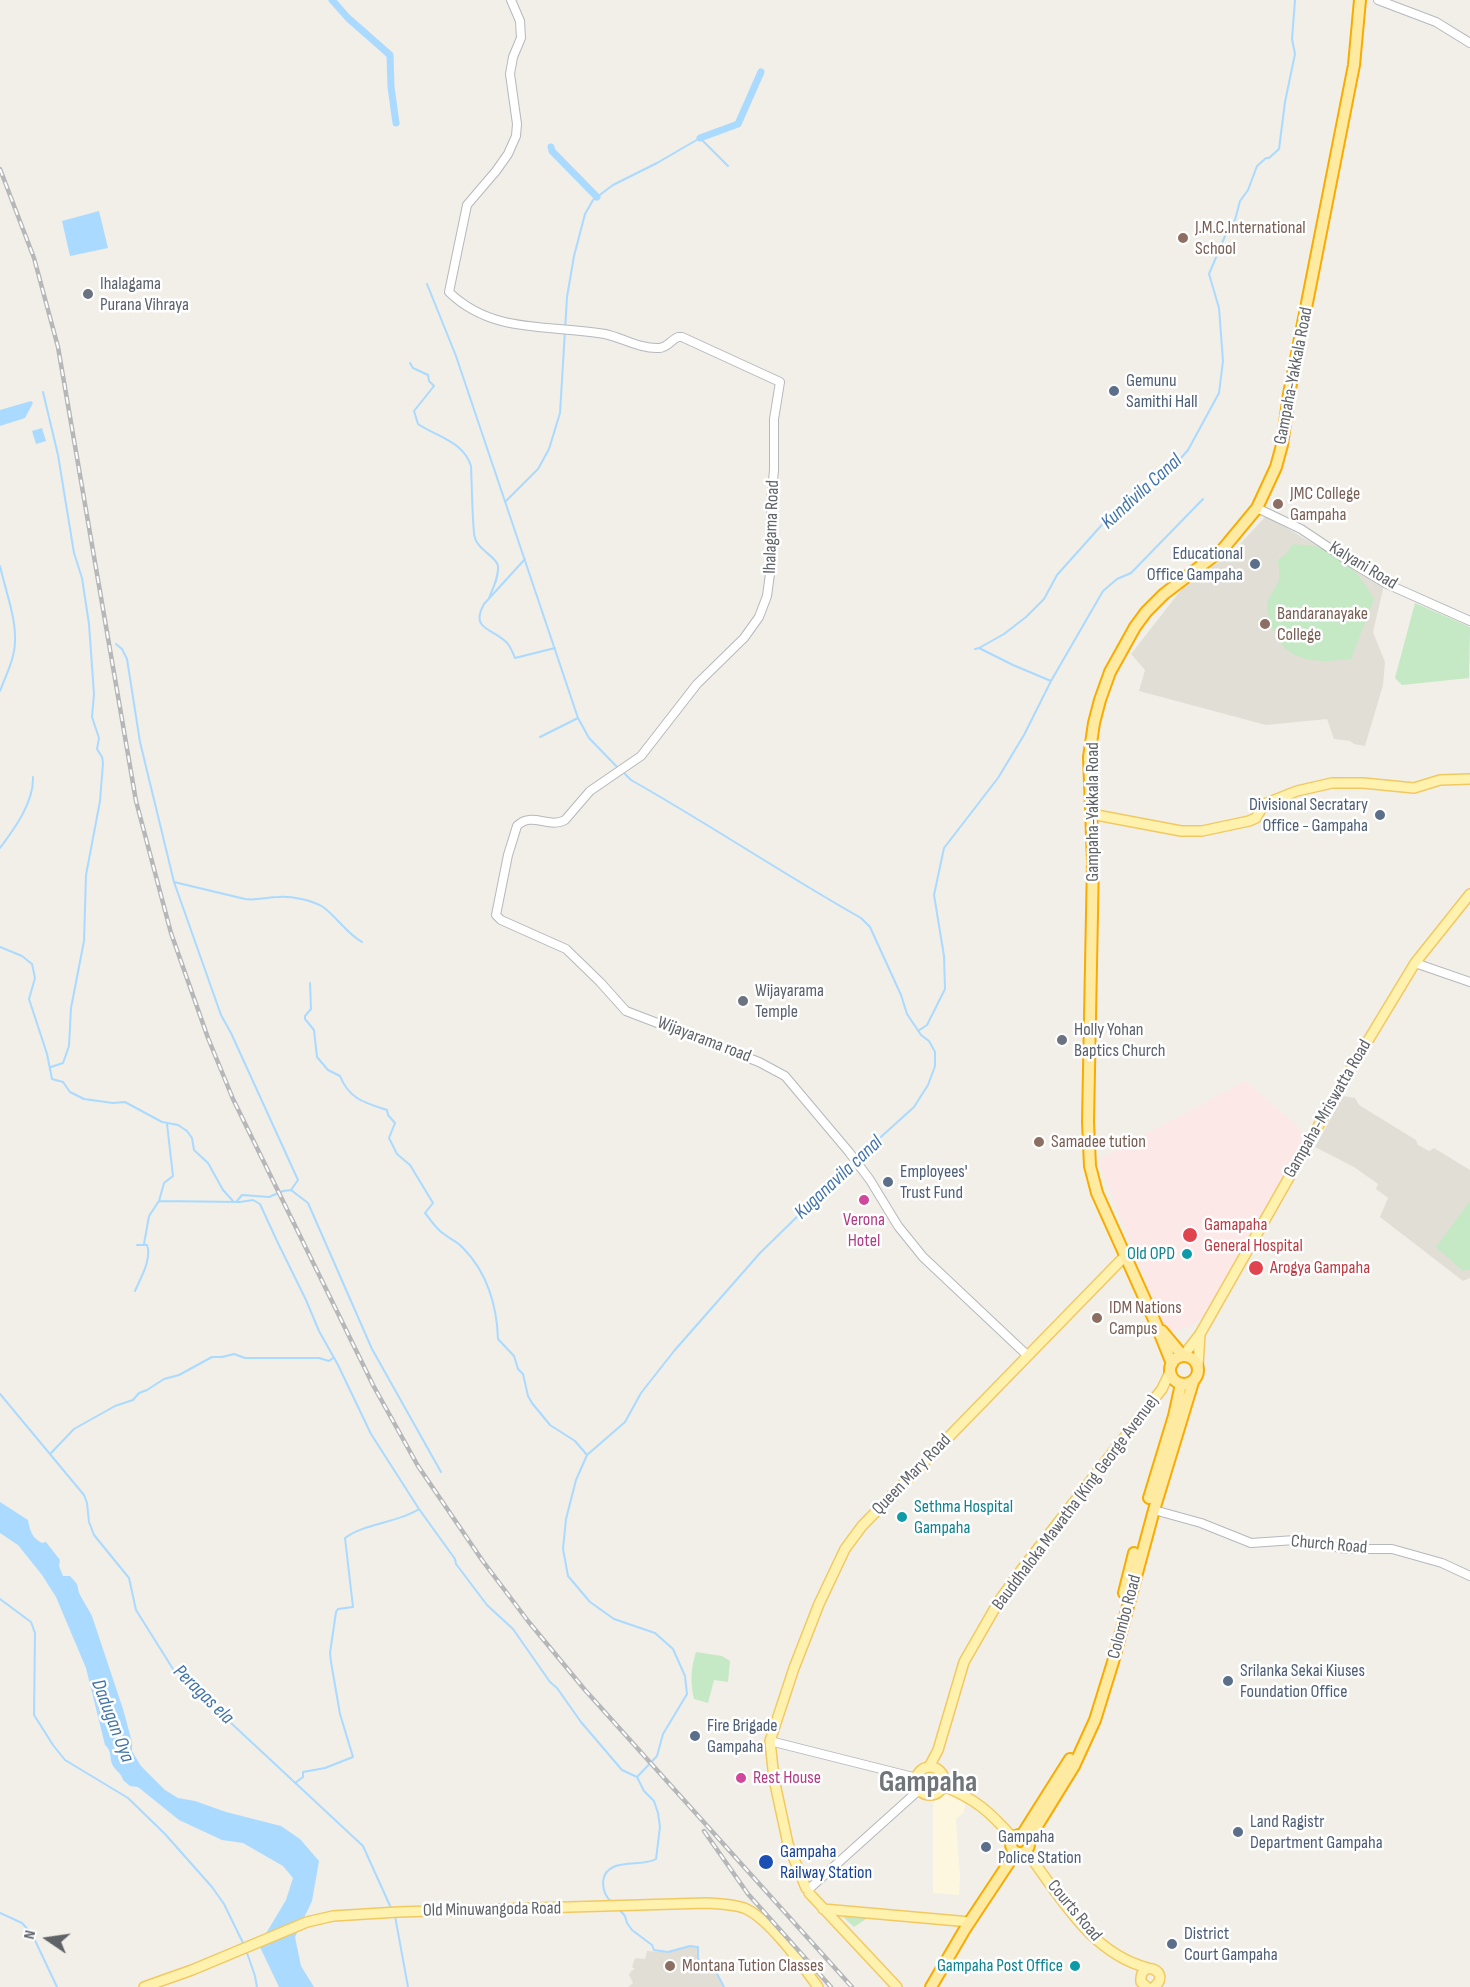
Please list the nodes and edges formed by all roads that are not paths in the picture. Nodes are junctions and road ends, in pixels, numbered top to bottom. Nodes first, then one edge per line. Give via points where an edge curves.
1 (511, 0) edge
2 (1360, 0) edge
3 (1378, 0) edge
4 (1470, 43) edge
5 (1257, 508) junction
6 (1470, 621) edge
7 (617, 774) joint
8 (1470, 779) edge
9 (1091, 814) junction
10 (1470, 894) edge
11 (1415, 963) junction
12 (1470, 981) edge
13 (1125, 1256) junction
14 (1156, 1324) junction
15 (1200, 1334) junction
16 (1028, 1356) junction
17 (1183, 1356) junction
18 (1198, 1366) junction
19 (1171, 1368) junction
20 (1193, 1382) junction
21 (1179, 1383) junction
22 (1162, 1389) junction
23 (1150, 1509) junction
24 (1470, 1576) edge
25 (770, 1741) junction
26 (938, 1750) junction
27 (929, 1767) junction
28 (940, 1771) junction
29 (916, 1778) junction
30 (943, 1786) junction
31 (919, 1790) junction
32 (1021, 1837) junction
33 (1021, 1851) junction
34 (809, 1890) junction
35 (823, 1909) junction
36 (970, 1922) junction
37 (1130, 1964) junction
38 (1148, 1968) junction
39 (1138, 1983) edge
40 (1160, 1986) edge
41 (144, 1987) edge
42 (818, 1987) edge
43 (897, 1987) edge
44 (931, 1987) edge
45 (1147, 1987) edge

1 - 7 street, Ihalagama Road via 520,21 521,38 510,74 516,136 496,171 467,205 449,292 485,317 526,326 607,335 658,348 682,337 780,382 774,419 772,559 767,596 759,617 744,638 697,684 648,749
2 - 5 highway, Gampaha-Yakkala Road via 1354,65 1282,445
3 - 4 street via 1436,22
5 - 6 street, Kalyani Road via 1301,529 1387,584
5 - 9 highway, Gampaha-Yakkala Road via 1223,549 1146,612 1123,647 1110,672 1094,723 1089,757
7 - 16 street, Wijayarama road via 590,791 560,823 529,819 517,826 497,918 566,949 626,1011 759,1062 785,1076 849,1152 923,1257
8 - 9 main road via 1440,780 1414,788 1332,783 1264,804 1256,818 1249,821 1202,831 1180,831
9 - 13 highway, Gampaha-Yakkala Road via 1090,1166 1097,1193
10 - 11 main road, Gampaha-Mriswatta Road
11 - 12 street
11 - 15 main road, Gampaha-Mriswatta Road
13 - 14 highway, Gampaha-Yakkala Road
13 - 16 main road, Queen Mary Road
14 - 17 highway, Gampaha-Yakkala Road
14 - 19 highway, Gampaha-Yakkala Road
15 - 17 main road, Gampaha-Mriswatta Road
15 - 18 main road, Gampaha-Mriswatta Road
16 - 25 main road, Queen Mary Road via 862,1526 845,1549 807,1634
17 - 18 highway via 1191,1357
17 - 19 highway via 1176,1358
18 - 20 highway
19 - 21 highway
19 - 22 main road, Bauddhaloka Mawatha (King George Avenue)
20 - 21 highway
20 - 23 highway, Colombo Road
21 - 22 main road, Bauddhaloka Mawatha (King George Avenue)
21 - 23 highway, Colombo Road
22 - 26 main road, Bauddhaloka Mawatha (King George Avenue) via 999,1601 964,1662
23 - 24 street, Church Road via 1201,1523 1251,1543 1295,1540 1347,1549 1392,1549 1442,1563
23 - 32 highway, Colombo Road via 1079,1756
25 - 29 street
25 - 34 main road via 788,1844
26 - 27 main road, Bauddhaloka Mawatha (King George Avenue)
26 - 28 main road, Bauddhaloka Mawatha (King George Avenue)
27 - 28 main road
27 - 29 main road
28 - 30 main road
29 - 31 main road
30 - 31 main road via 932,1795
30 - 32 main road via 973,1799
31 - 34 street
32 - 33 highway, Colombo Road via 1030,1845
32 - 33 highway via 1011,1844
33 - 36 highway
33 - 37 main road, Courts Road via 1091,1935
34 - 35 main road
35 - 36 main road
35 - 43 main road
36 - 44 highway
37 - 38 main road, Courts Road
37 - 39 main road, Courts Road
38 - 39 main road
38 - 40 main road via 1157,1971
39 - 45 main road, Courts Road
41 - 42 main road, Old Minuwangoda Road via 322,1918 371,1913 707,1903 744,1908 769,1927

